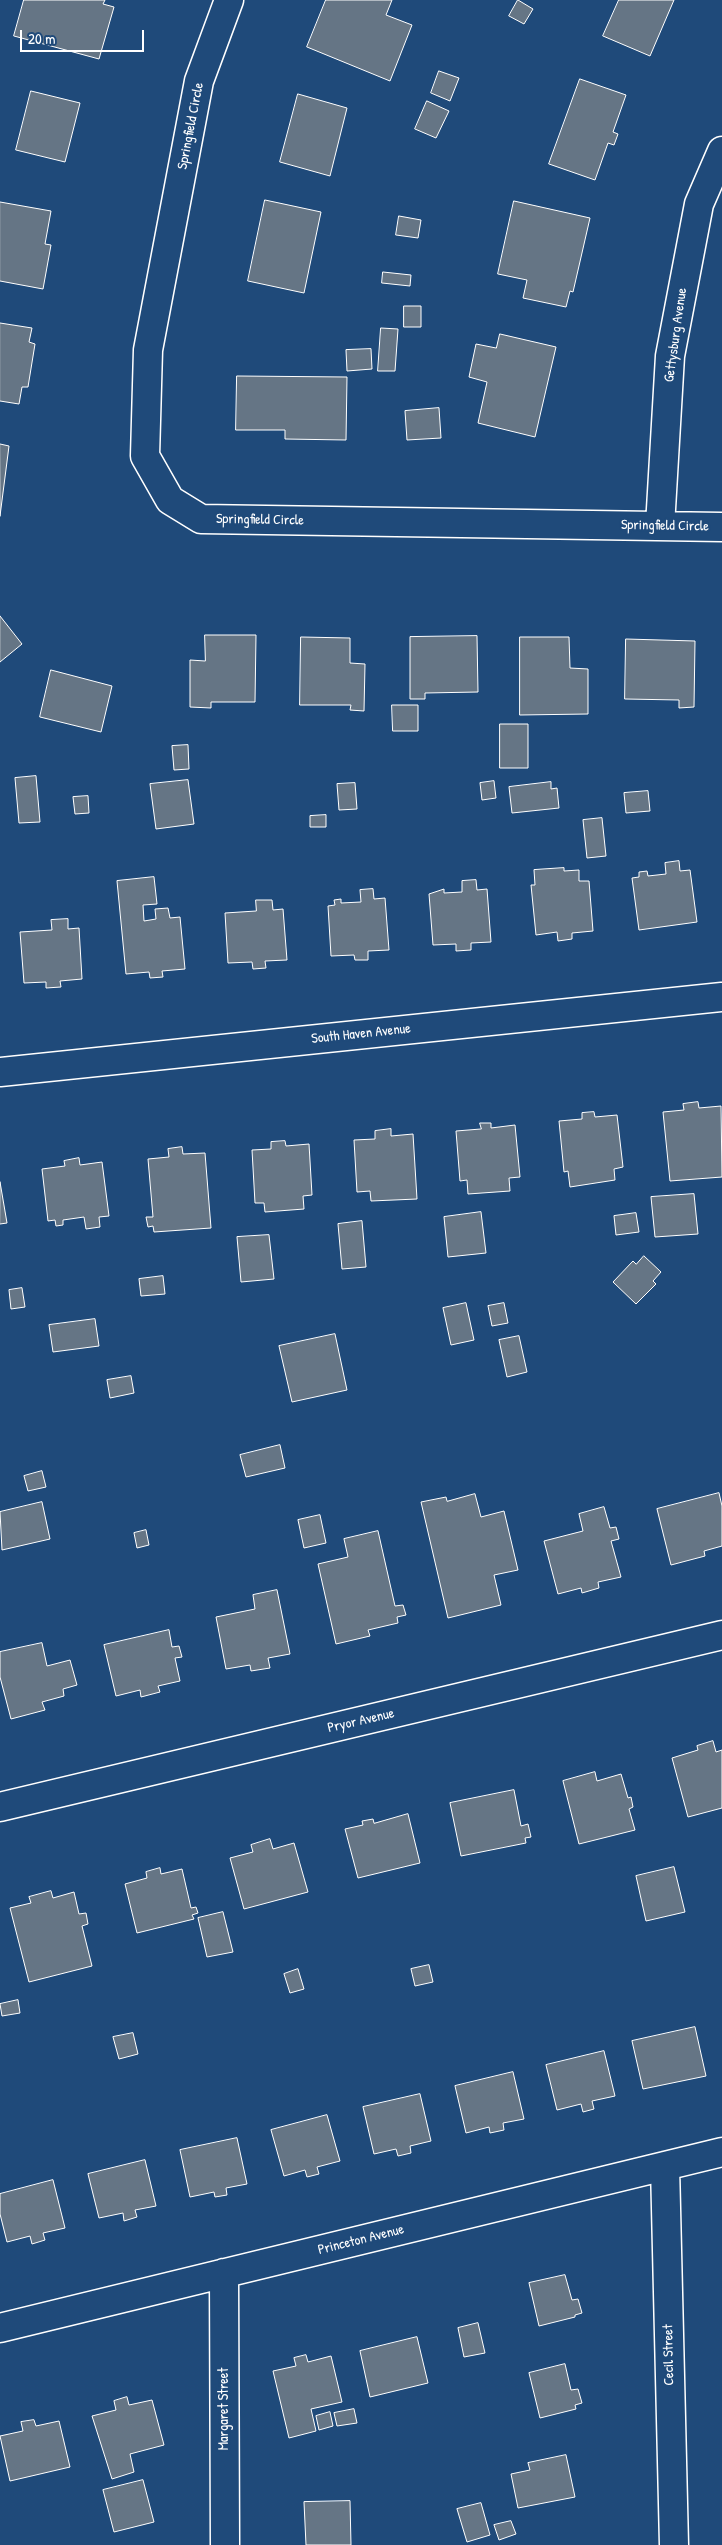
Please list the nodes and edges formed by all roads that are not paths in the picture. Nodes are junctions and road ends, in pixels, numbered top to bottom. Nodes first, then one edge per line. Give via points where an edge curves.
1 (229, 0) edge
2 (722, 151) edge
3 (660, 526) junction
4 (722, 527) edge
5 (722, 997) edge
6 (0, 1072) edge
7 (722, 1635) edge
8 (0, 1807) edge
9 (722, 2152) edge
10 (665, 2166) junction
11 (224, 2274) junction
12 (0, 2328) edge
13 (225, 2545) edge
14 (674, 2545) edge

1 - 3 street, Springfield Circle via 199,81 148,350 145,456 170,500 201,519
2 - 3 street, Gettysburg Avenue via 699,204 670,356
3 - 4 street, Springfield Circle
5 - 6 street, South Haven Avenue
7 - 8 street, Pryor Avenue
9 - 10 street, Princeton Avenue
10 - 11 street, Princeton Avenue
10 - 14 street, Cecil Street
11 - 12 street, Princeton Avenue
11 - 13 street, Margaret Street

